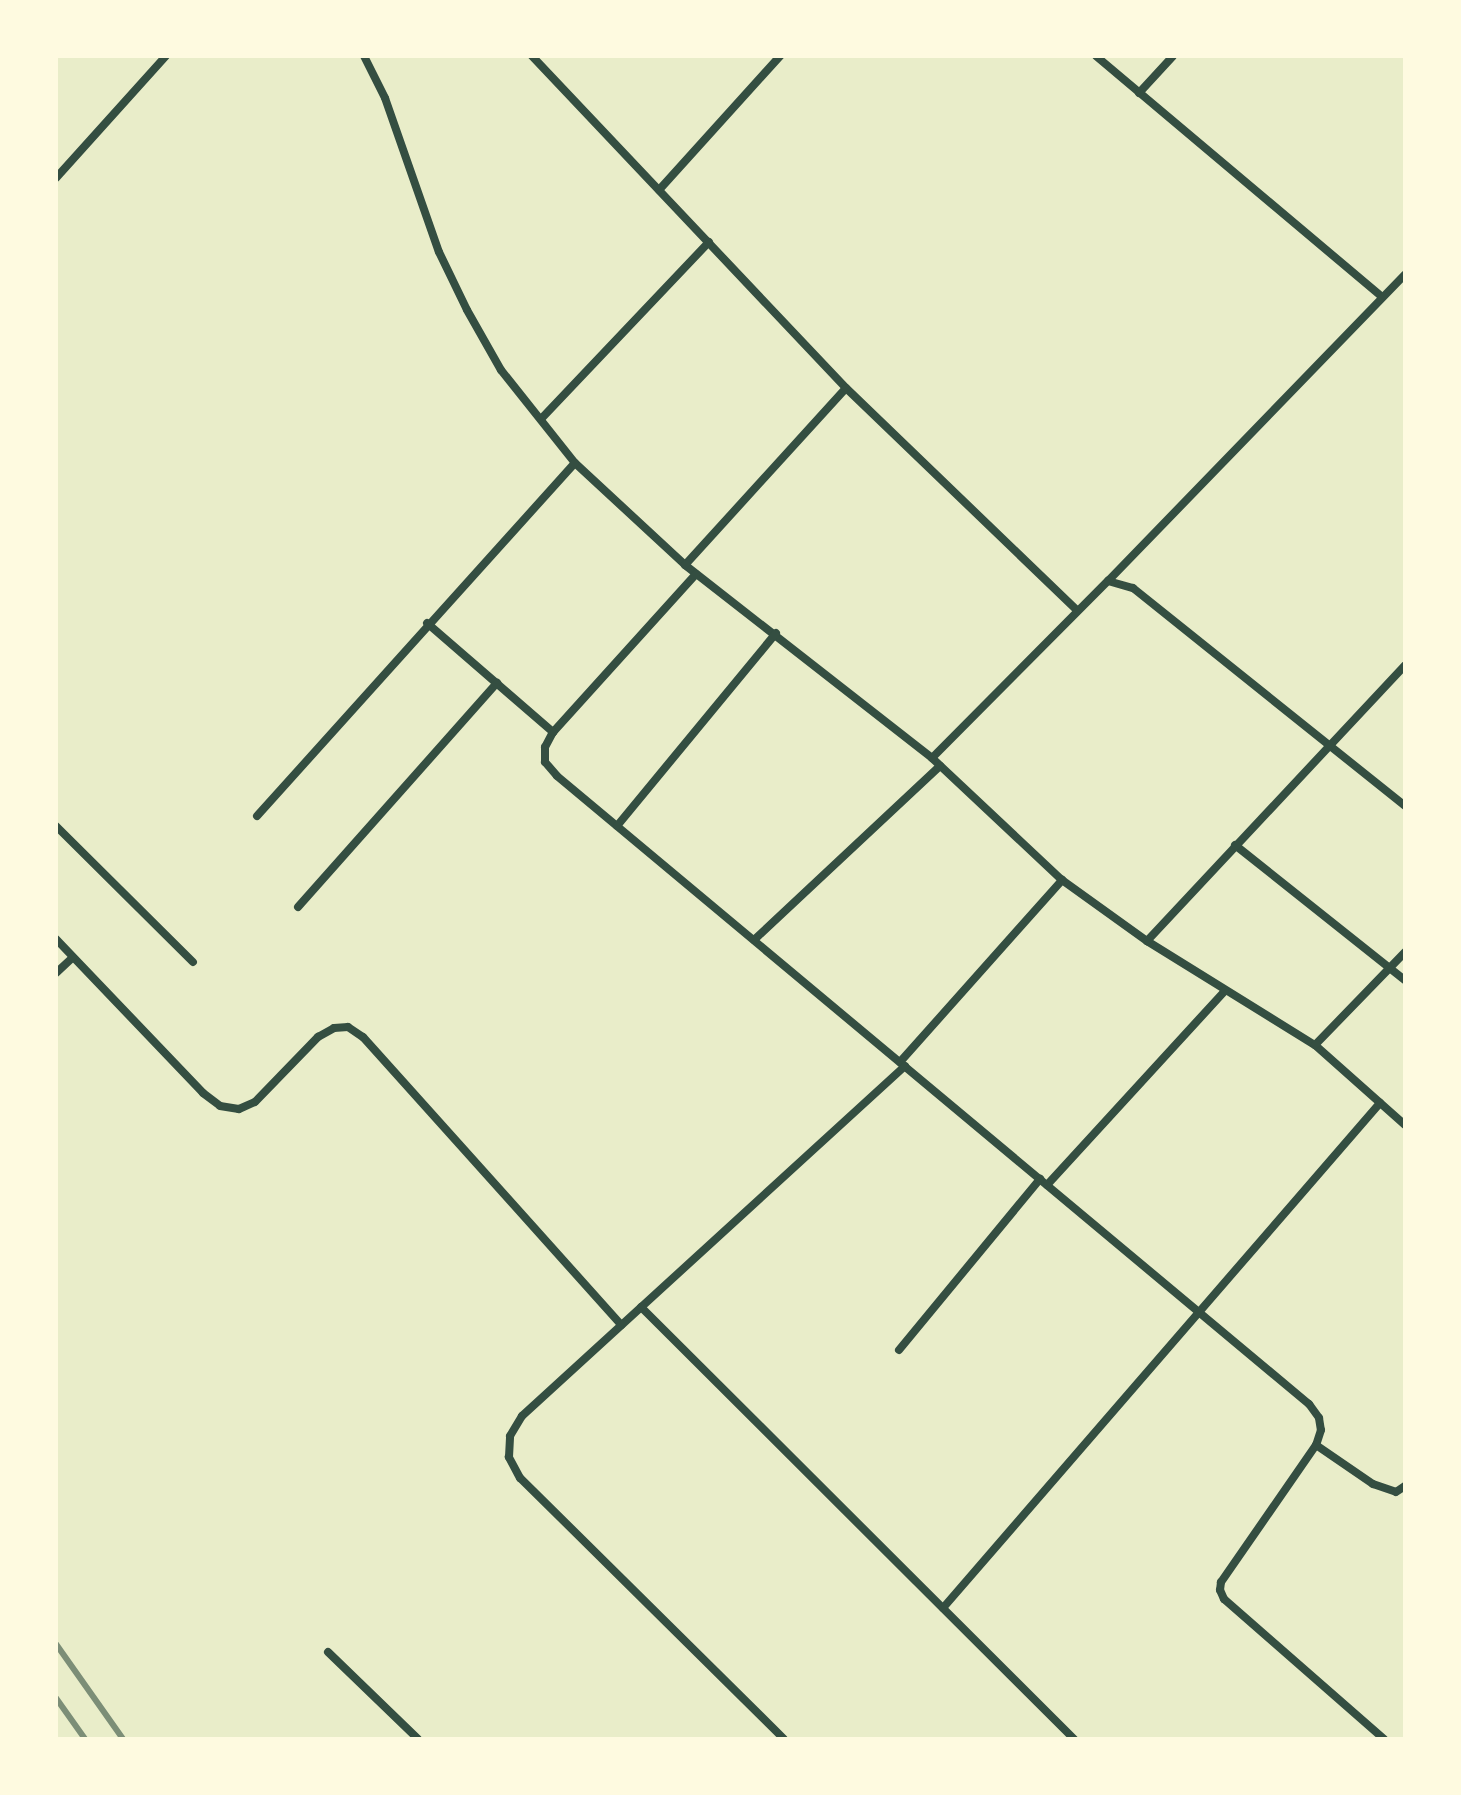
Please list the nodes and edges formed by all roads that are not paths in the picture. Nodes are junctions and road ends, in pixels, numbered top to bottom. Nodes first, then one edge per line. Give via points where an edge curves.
1 (166, 56) edge
2 (364, 56) edge
3 (532, 56) edge
4 (780, 56) edge
5 (1096, 56) edge
6 (1173, 56) edge
7 (1139, 93) junction
8 (56, 178) edge
9 (659, 190) junction
10 (709, 242) junction
11 (1404, 274) edge
12 (1381, 296) junction
13 (846, 388) junction
14 (541, 419) junction
15 (575, 463) junction
16 (685, 565) junction
17 (696, 574) junction
18 (1108, 581) junction
19 (1077, 610) junction
20 (427, 623) junction
21 (776, 633) junction
22 (1405, 665) edge
23 (497, 683) junction
24 (553, 732) junction
25 (1326, 746) junction
26 (932, 758) junction
27 (940, 766) junction
28 (1405, 806) edge
29 (257, 816) dead end
30 (56, 826) edge
31 (617, 826) junction
32 (1235, 845) junction
33 (1062, 880) junction
34 (298, 907) dead end
35 (56, 939) edge
36 (754, 940) junction
37 (1147, 941) junction
38 (1405, 952) edge
39 (73, 957) junction
40 (193, 962) dead end
41 (1390, 967) junction
42 (56, 973) edge
43 (1405, 980) edge
44 (1225, 991) junction
45 (1315, 1045) junction
46 (902, 1064) junction
47 (1380, 1103) junction
48 (1405, 1125) edge
49 (1044, 1182) junction
50 (641, 1307) junction
51 (1197, 1310) junction
52 (621, 1325) junction
53 (899, 1350) dead end
54 (1316, 1445) junction
55 (1405, 1486) edge
56 (943, 1608) junction
57 (328, 1652) dead end
58 (418, 1739) edge
59 (784, 1739) edge
60 (1074, 1739) edge
61 (1384, 1739) edge

1 - 8 street
2 - 14 street via 385,98 444,263 501,370
3 - 9 street
4 - 9 street
5 - 7 street
6 - 7 street
7 - 12 street
9 - 10 street
10 - 13 street
10 - 14 street
11 - 12 street
12 - 18 street
13 - 16 street
13 - 19 street
14 - 15 street
15 - 16 street
15 - 20 street
16 - 17 street
17 - 21 street
17 - 24 street
18 - 19 street
18 - 25 street via 1133,588
19 - 26 street
20 - 23 street
20 - 29 street
21 - 26 street
21 - 31 street
22 - 25 street
23 - 24 street
23 - 34 street
24 - 31 street via 545,762
25 - 28 street
25 - 32 street
26 - 27 street
27 - 33 street
27 - 36 street
30 - 40 street
31 - 36 street
32 - 37 street
32 - 41 street
33 - 37 street
33 - 46 street
35 - 39 street
36 - 46 street
37 - 44 street
38 - 41 street
39 - 42 street
39 - 52 street via 220,1106 239,1109 255,1102 318,1037 334,1028 348,1027 363,1037
41 - 43 street
41 - 45 street
44 - 45 street
44 - 49 street
45 - 47 street
46 - 49 street
46 - 50 street
47 - 48 street
47 - 51 street
49 - 51 street
49 - 53 street
50 - 52 street
50 - 56 street
51 - 54 street via 1309,1404 1319,1418
51 - 56 street
52 - 59 street via 522,1416 510,1436 509,1457 520,1478
54 - 55 street via 1373,1484 1396,1492
54 - 61 street via 1220,1590
56 - 60 street
57 - 58 street

